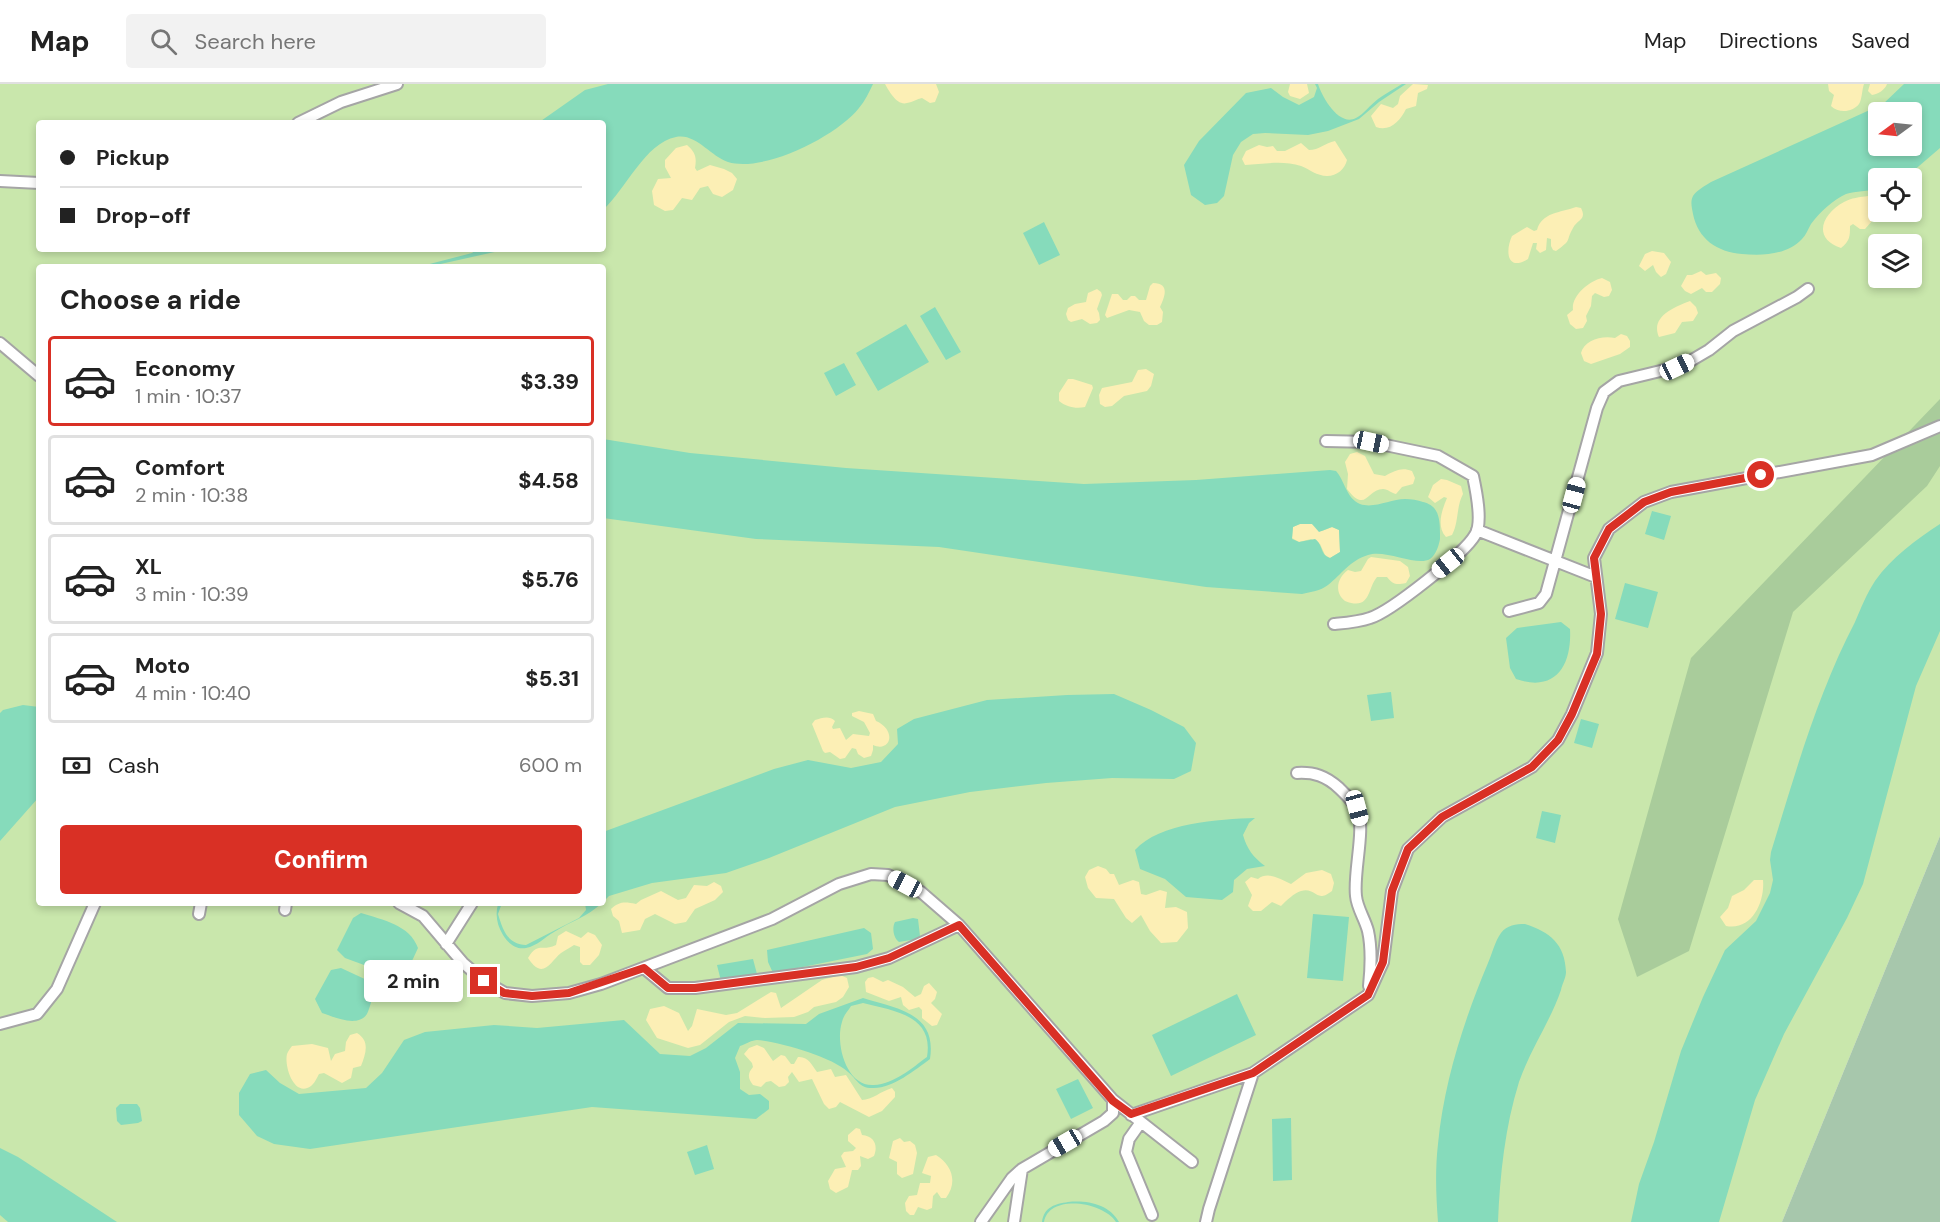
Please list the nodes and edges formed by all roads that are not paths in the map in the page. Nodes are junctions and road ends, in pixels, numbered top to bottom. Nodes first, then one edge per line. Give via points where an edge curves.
1 (397, 84) edge
2 (304, 120) edge
3 (0, 181) edge
4 (36, 183) edge
5 (1808, 289) dead end
6 (0, 343) edge
7 (36, 373) edge
8 (1940, 426) edge
9 (1326, 441) dead end
10 (1477, 530) junction
11 (1556, 561) junction
12 (1596, 577) junction
13 (1509, 611) dead end
14 (1334, 624) dead end
15 (1297, 773) dead end
16 (94, 906) edge
17 (405, 906) edge
18 (470, 906) edge
19 (959, 925) junction
20 (446, 944) junction
21 (644, 968) junction
22 (1368, 995) junction
23 (0, 1014) edge
24 (21, 1018) junction
25 (0, 1024) edge
26 (1253, 1073) junction
27 (1113, 1101) junction
28 (1131, 1114) junction
29 (1141, 1122) junction
30 (1192, 1162) dead end
31 (1022, 1169) junction
32 (1152, 1215) dead end
33 (981, 1222) edge
34 (1014, 1222) edge
35 (1206, 1222) edge

1 - 2 lane via 341,102
3 - 4 lane
5 - 11 lane via 1733,331 1692,360 1619,381 1604,392
6 - 7 lane
8 - 12 lane via 1872,455 1671,492 1644,502 1609,529 1594,558
9 - 10 lane via 1371,442 1438,456 1473,476 1478,500
10 - 11 lane
10 - 14 lane via 1462,551 1405,598 1372,618
11 - 12 lane
11 - 13 lane via 1546,594 1539,603
12 - 22 lane via 1601,614 1597,654 1558,740 1532,767 1442,817 1408,849 1392,891 1383,962
15 - 22 lane via 1314,772 1324,777 1357,808 1360,821 1355,893 1368,929 1372,956
16 - 24 lane via 57,989 37,1014
17 - 20 lane via 423,916
18 - 20 lane
19 - 21 lane via 889,958 856,967 695,988 668,988
19 - 21 lane via 921,892 888,875 871,874 838,884 772,919
19 - 27 lane
20 - 21 lane via 484,981 504,993 569,993
22 - 26 lane
23 - 24 lane
24 - 25 lane
26 - 28 lane
26 - 35 lane
27 - 28 lane
27 - 31 lane via 1113,1113 1104,1121
28 - 29 lane
29 - 30 lane
29 - 32 lane via 1129,1139 1126,1152
31 - 33 lane
31 - 34 lane

